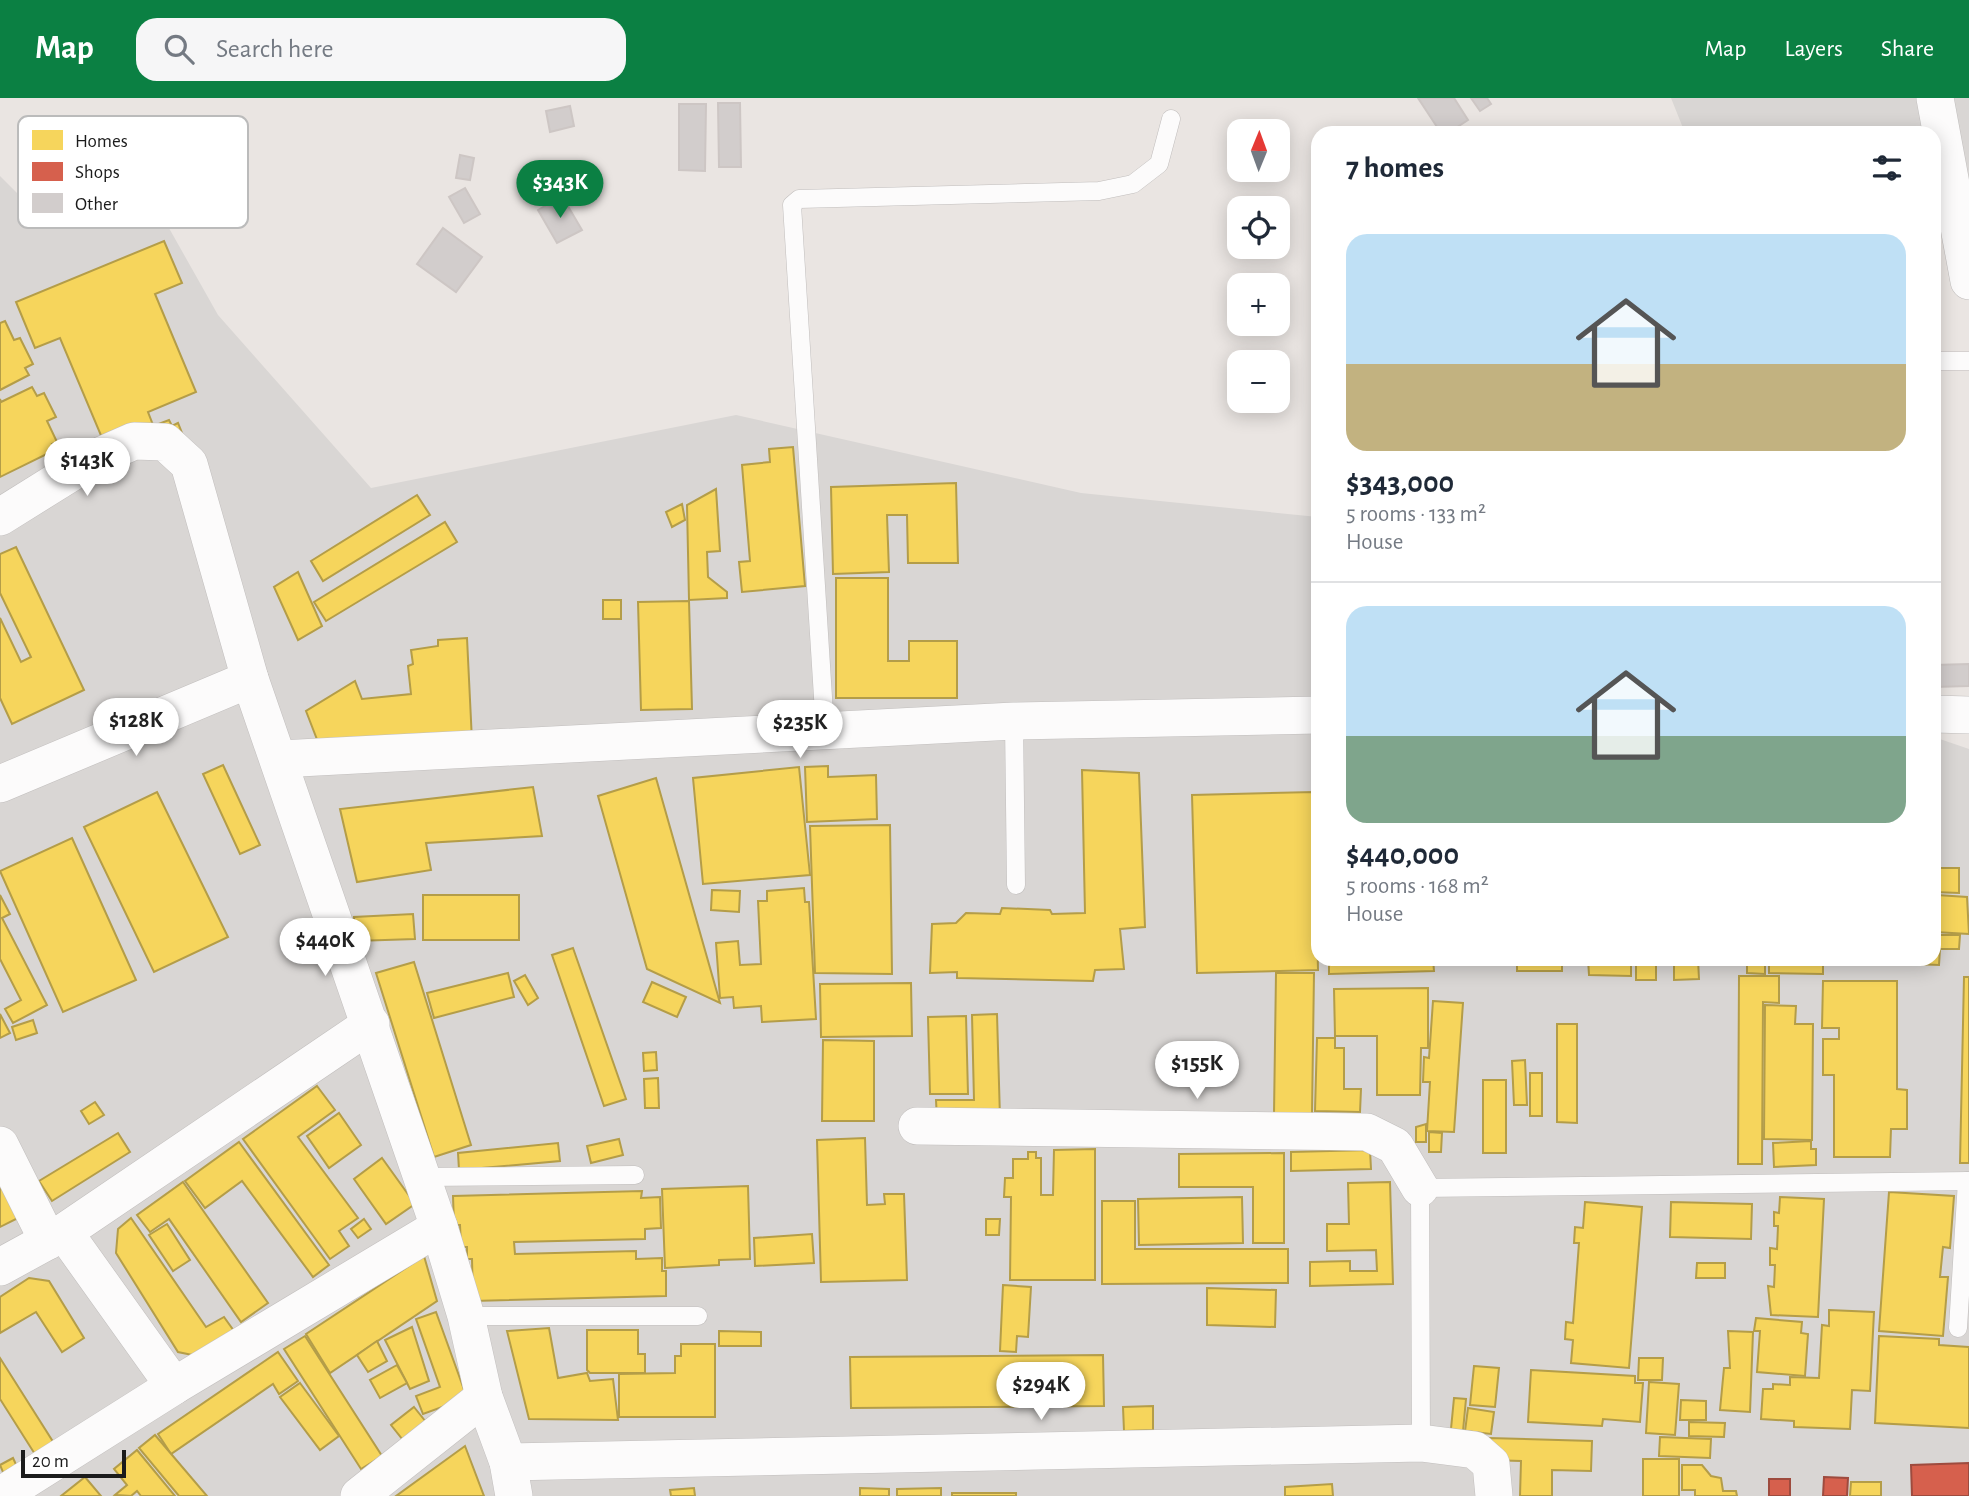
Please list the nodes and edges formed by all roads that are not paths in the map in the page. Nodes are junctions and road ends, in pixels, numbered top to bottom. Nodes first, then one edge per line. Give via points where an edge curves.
1 (1935, 98) edge
2 (1171, 119) dead end
3 (1940, 126) edge
4 (1941, 130) edge
5 (1969, 281) edge
6 (1941, 361) edge
7 (1969, 361) edge
8 (0, 517) edge
9 (250, 679) junction
10 (1941, 714) edge
11 (1311, 715) edge
12 (1969, 715) edge
13 (1014, 720) junction
14 (825, 729) junction
15 (281, 759) junction
16 (0, 784) edge
17 (1016, 884) dead end
18 (371, 1024) junction
19 (917, 1126) dead end
20 (0, 1145) edge
21 (635, 1175) dead end
22 (423, 1177) junction
23 (1968, 1181) edge
24 (1420, 1188) junction
25 (439, 1227) junction
26 (56, 1237) junction
27 (0, 1267) edge
28 (466, 1316) junction
29 (698, 1316) dead end
30 (1958, 1328) dead end
31 (174, 1385) junction
32 (484, 1397) junction
33 (1421, 1443) junction
34 (511, 1479) edge
35 (0, 1496) edge
36 (359, 1496) edge
37 (1494, 1496) edge

1 - 3 street
2 - 14 lane via 1159,164 1133,184 1099,191 799,199 792,205
4 - 5 street
6 - 7 lane
8 - 9 street via 93,459 134,441 165,442 189,464
9 - 15 street
9 - 16 street
10 - 12 street
11 - 13 street
13 - 14 street
13 - 17 lane
14 - 15 street
15 - 18 street
18 - 22 street
18 - 26 street
19 - 24 street via 1367,1132 1395,1146
20 - 26 street
21 - 22 lane
22 - 25 street
23 - 24 lane
23 - 30 lane
24 - 33 lane
25 - 28 street
25 - 31 street
26 - 27 street
26 - 31 street
28 - 29 lane
28 - 32 street
31 - 35 street
32 - 34 street
32 - 36 street
33 - 34 street
33 - 37 street via 1475,1450 1491,1464

